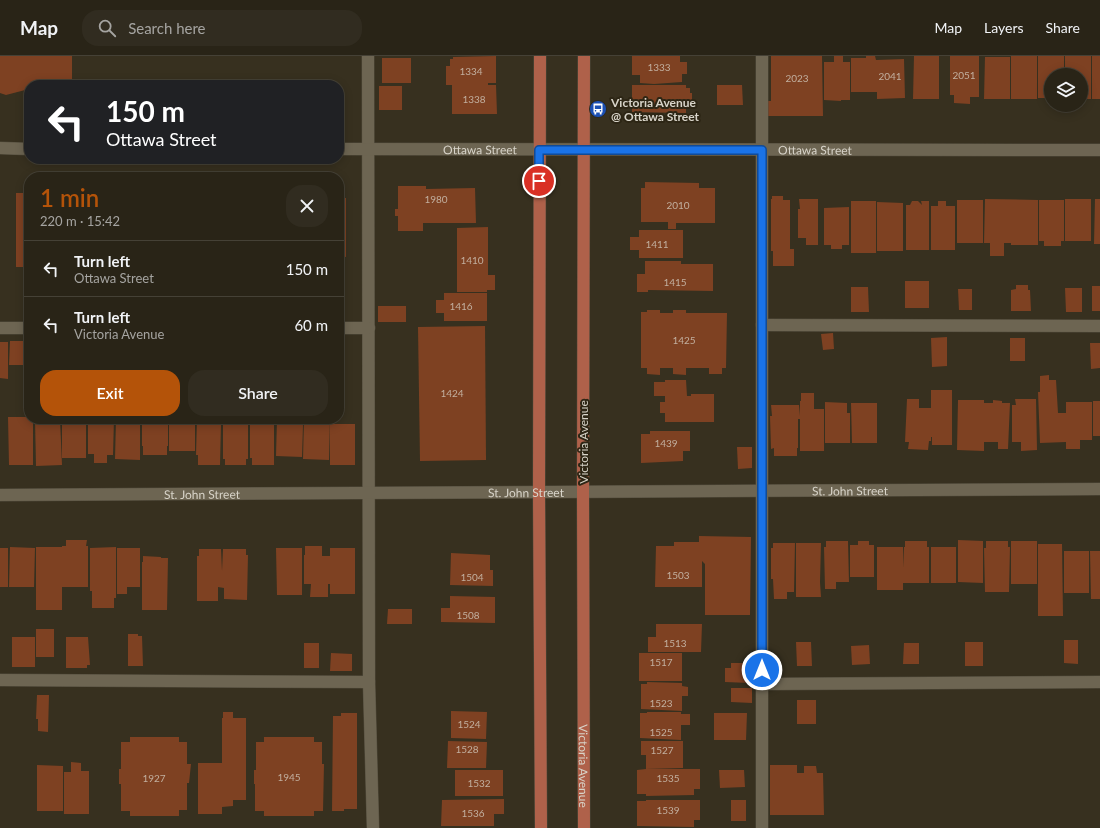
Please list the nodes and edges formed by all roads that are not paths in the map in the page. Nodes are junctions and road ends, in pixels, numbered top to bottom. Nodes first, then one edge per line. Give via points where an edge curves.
1 (368, 56) edge
2 (540, 56) edge
3 (584, 56) edge
4 (762, 56) edge
5 (0, 148) edge
6 (24, 149) edge
7 (344, 149) edge
8 (369, 149) junction
9 (539, 150) junction
10 (583, 150) junction
11 (762, 150) junction
12 (1100, 150) edge
13 (762, 325) junction
14 (1100, 326) edge
15 (0, 328) edge
16 (24, 328) edge
17 (344, 328) edge
18 (369, 328) junction
19 (1100, 489) edge
20 (583, 491) junction
21 (762, 491) junction
22 (539, 492) junction
23 (369, 493) junction
24 (0, 495) edge
25 (0, 680) edge
26 (369, 682) junction
27 (1100, 682) edge
28 (762, 684) junction
29 (373, 828) edge
30 (541, 828) edge
31 (584, 828) edge
32 (762, 828) edge

1 - 8 street
2 - 9 main road
3 - 10 main road, Victoria Avenue
4 - 11 street
5 - 6 street
7 - 8 street, Ottawa Street
8 - 9 street, Ottawa Street
8 - 18 street
9 - 10 street, Ottawa Street
9 - 22 main road
10 - 11 street, Ottawa Street
10 - 20 main road, Victoria Avenue
11 - 12 street, Ottawa Street
11 - 13 street
13 - 14 street
13 - 21 street
15 - 16 street
17 - 18 street
18 - 23 street
19 - 21 street, St. John Street
20 - 21 street, St. John Street
20 - 22 street, St. John Street
20 - 31 main road, Victoria Avenue
21 - 28 street
22 - 23 street, St. John Street
22 - 30 main road
23 - 24 street, St. John Street
23 - 26 street
25 - 26 street
26 - 29 street
27 - 28 street
28 - 32 street

